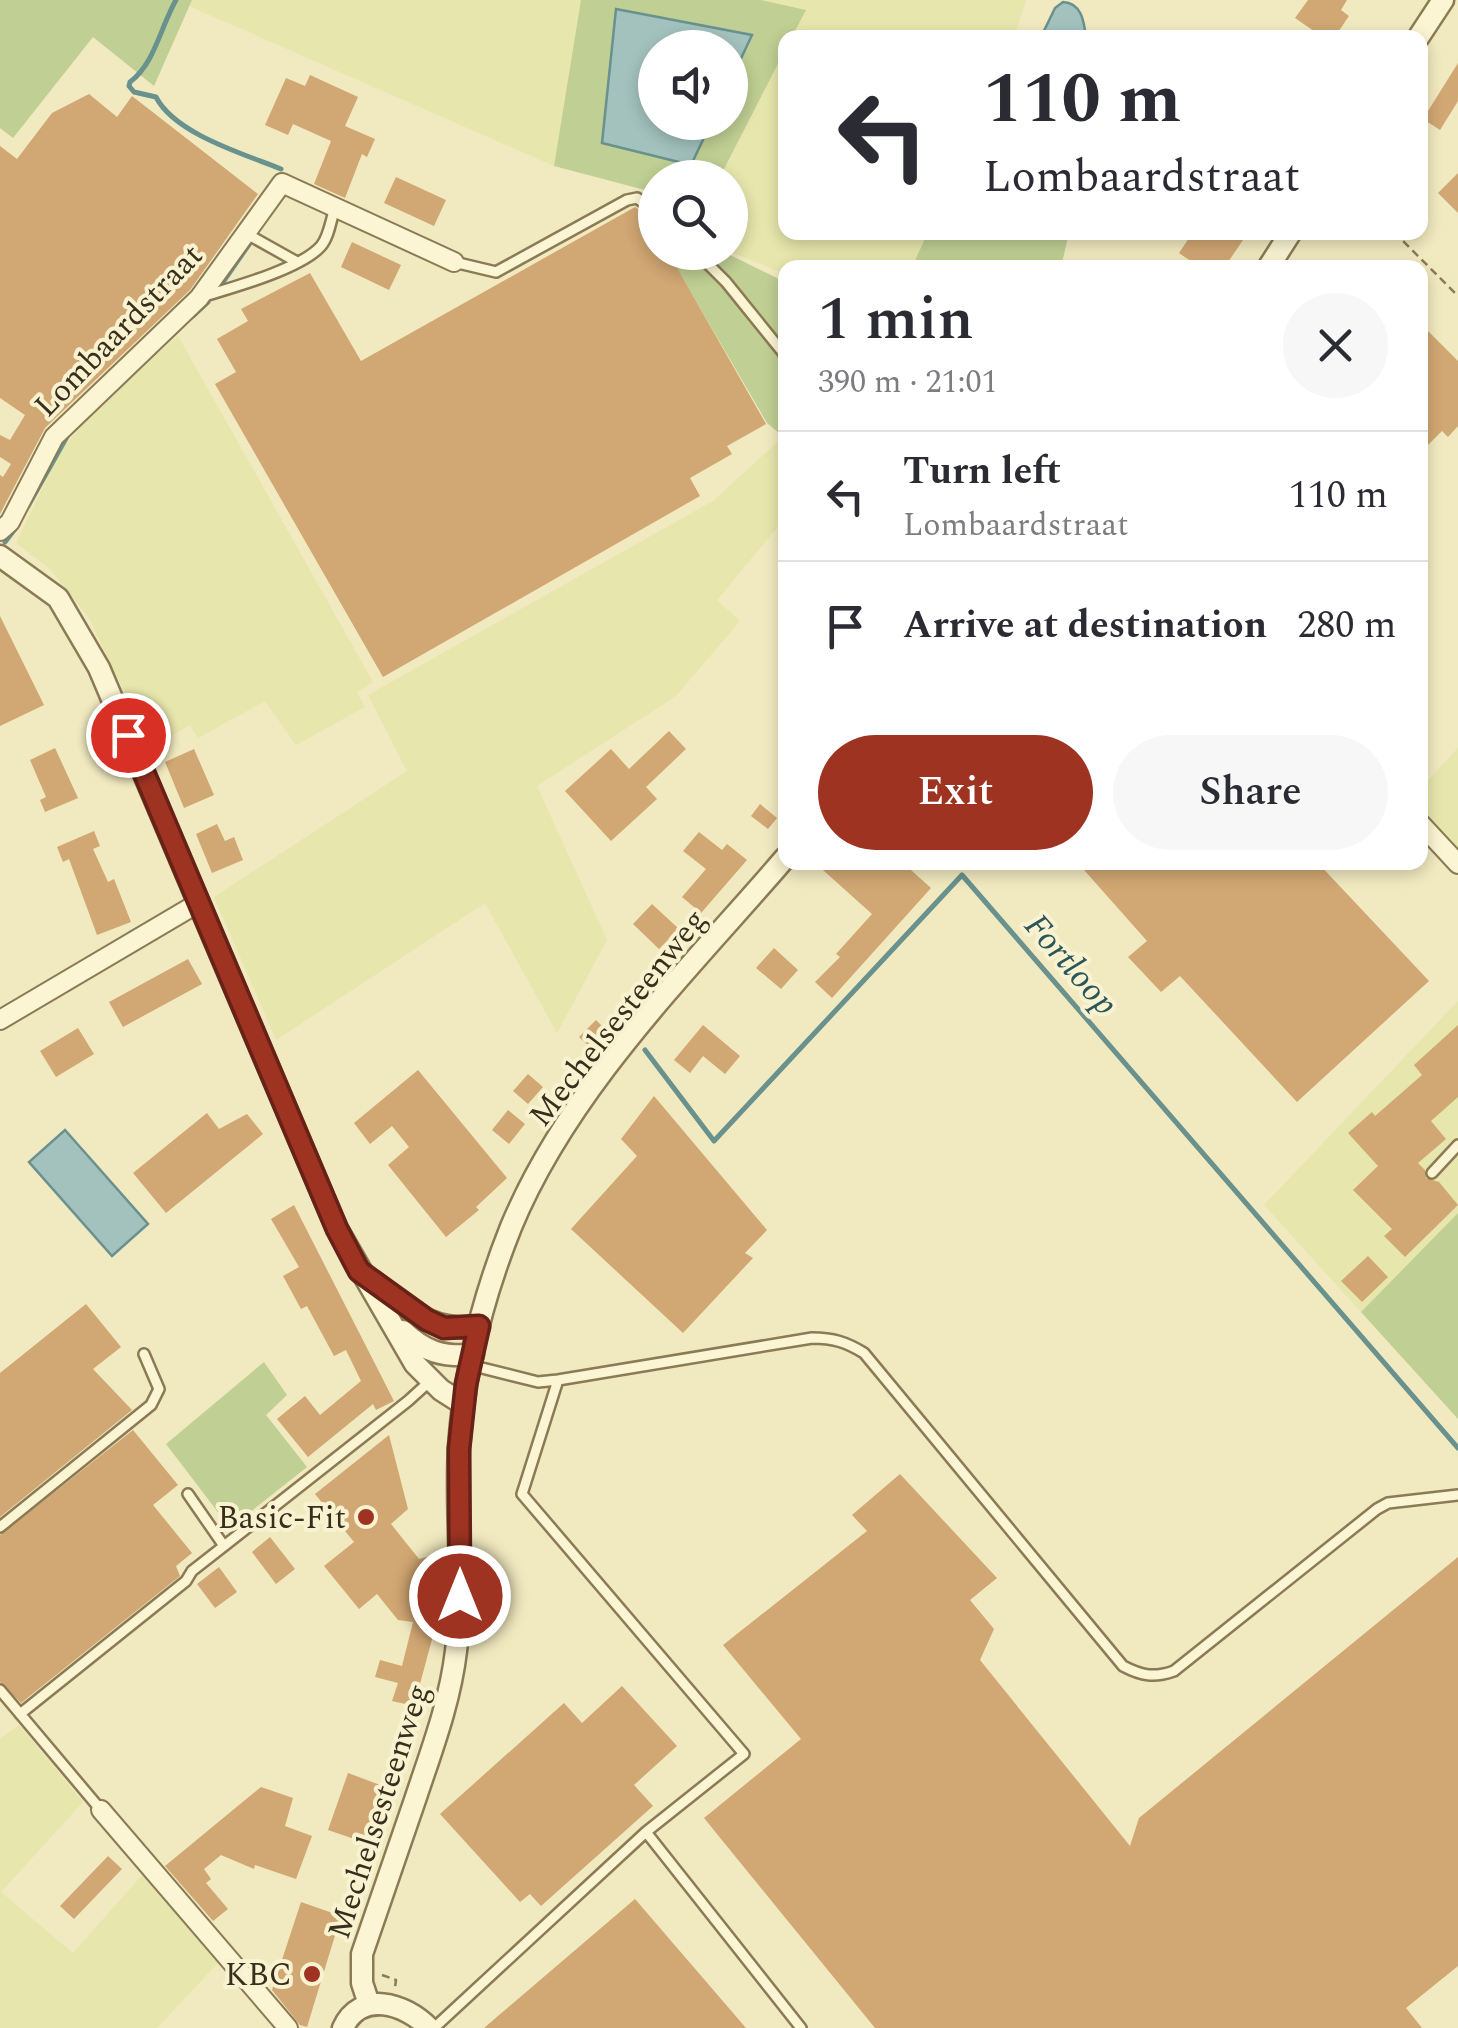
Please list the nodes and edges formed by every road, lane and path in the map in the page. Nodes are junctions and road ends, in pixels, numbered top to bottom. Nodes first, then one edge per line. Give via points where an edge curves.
1 (1443, 0) edge
2 (1423, 30) edge
3 (638, 199) edge
4 (335, 208) junction
5 (246, 233) junction
6 (1402, 240) edge
7 (1422, 260) edge
8 (297, 262) junction
9 (454, 262) joint
10 (1428, 266) edge
11 (714, 270) edge
12 (1458, 296) edge
13 (199, 298) junction
14 (778, 346) edge
15 (0, 531) edge
16 (0, 556) edge
17 (1428, 832) edge
18 (1458, 864) edge
19 (778, 866) edge
20 (200, 902) junction
21 (0, 1020) edge
22 (1458, 1145) edge
23 (1432, 1174) dead end
24 (359, 1271) junction
25 (391, 1320) junction
26 (479, 1326) junction
27 (144, 1354) dead end
28 (471, 1360) junction
29 (431, 1380) junction
30 (558, 1380) junction
31 (463, 1404) junction
32 (188, 1494) dead end
33 (1458, 1495) edge
34 (0, 1527) edge
35 (224, 1546) junction
36 (0, 1690) edge
37 (20, 1714) junction
38 (101, 1810) joint
39 (646, 1832) junction
40 (378, 1968) dead end
41 (369, 2004) junction
42 (393, 2006) junction
43 (288, 2028) edge
44 (343, 2028) edge
45 (431, 2028) edge
46 (801, 2028) edge

1 - 2 street
3 - 9 lane via 496,272
4 - 5 street, Lombaardstraat via 282,183
4 - 8 lane via 323,244
4 - 9 street, Lombaardstraat
5 - 8 lane
5 - 13 street, Lombaardstraat
6 - 7 path
8 - 13 lane
10 - 12 path
11 - 14 lane
13 - 15 street, Lombaardstraat via 54,438
16 - 20 street via 58,598 99,668
17 - 18 street
19 - 26 street, Mechelsesteenweg via 573,1111 512,1227
20 - 21 street
20 - 24 street
22 - 23 lane
24 - 25 street
24 - 26 street via 444,1328
25 - 28 street via 420,1347
25 - 29 street
26 - 28 street, Mechelsesteenweg
27 - 34 lane via 159,1389 150,1404
28 - 30 lane via 538,1382
28 - 31 street, Mechelsesteenweg
29 - 31 street
29 - 35 lane
30 - 33 lane via 812,1338 850,1344 1123,1666 1158,1677 1174,1671 1377,1508
30 - 39 lane via 522,1494 744,1754
31 - 41 street, Mechelsesteenweg via 456,1651 442,1723 362,1954
32 - 35 lane
35 - 37 lane
36 - 37 lane
37 - 38 lane
38 - 43 street
39 - 45 lane
39 - 46 lane
40 - 42 path via 396,1980
41 - 42 street
41 - 44 street
42 - 45 street

